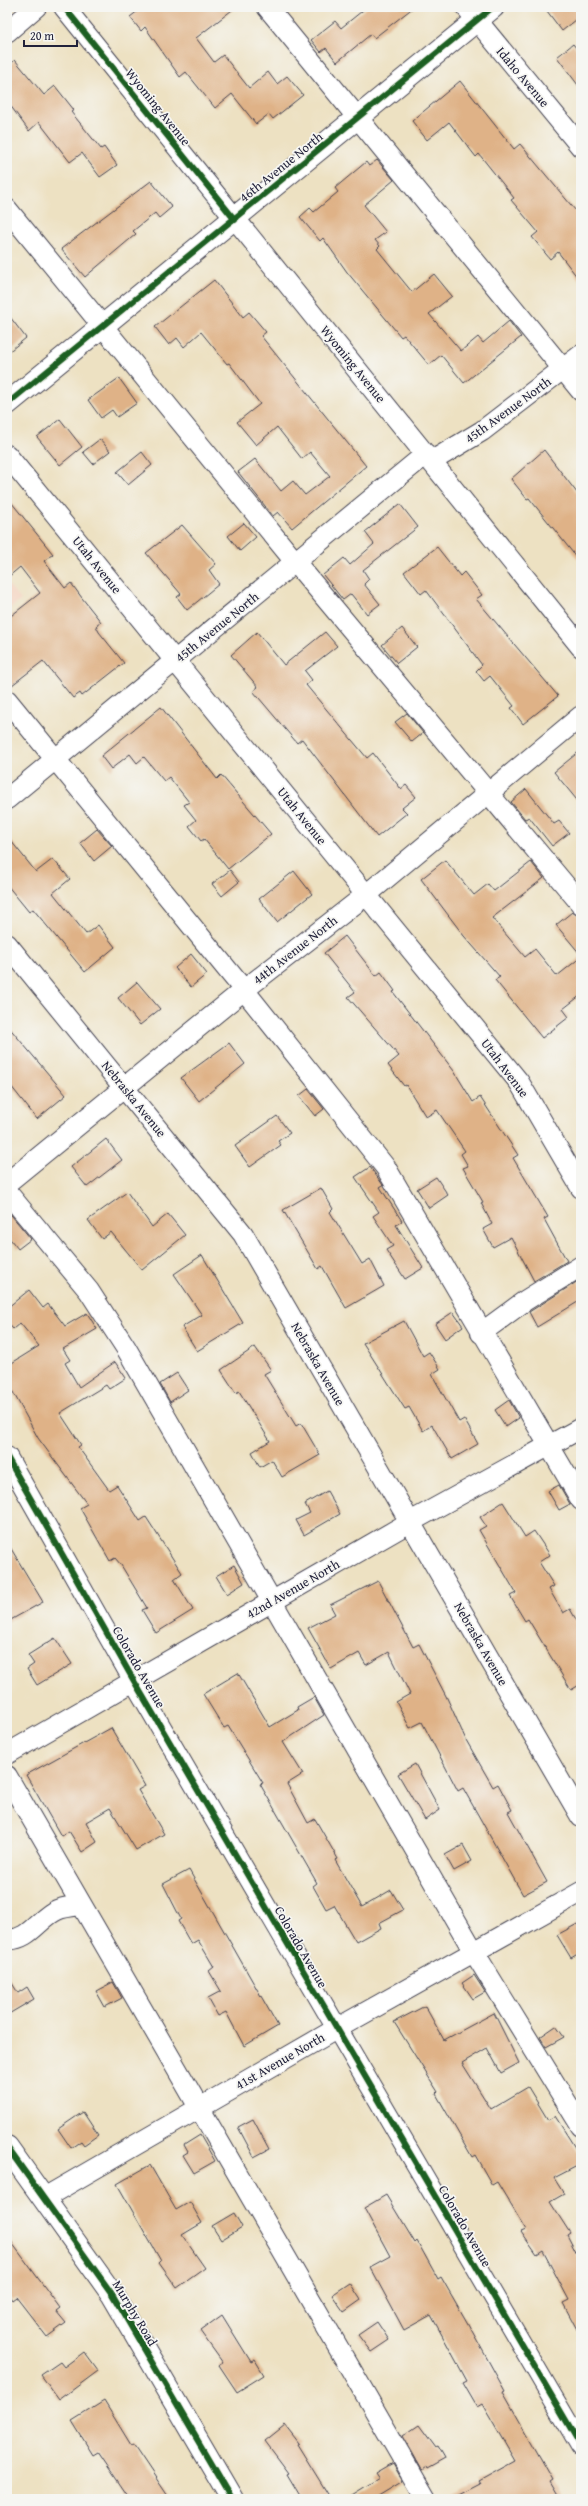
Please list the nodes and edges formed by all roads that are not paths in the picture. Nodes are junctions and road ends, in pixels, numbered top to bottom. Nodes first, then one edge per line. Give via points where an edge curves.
1 (36, 7) edge
2 (64, 7) edge
3 (267, 7) edge
4 (493, 7) edge
5 (471, 14) edge
6 (7, 32) edge
7 (359, 119) junction
8 (581, 147) edge
9 (7, 209) edge
10 (234, 220) junction
11 (105, 326) junction
12 (581, 355) edge
13 (565, 368) junction
14 (581, 391) edge
15 (7, 404) edge
16 (7, 455) edge
17 (429, 457) junction
18 (296, 563) junction
19 (581, 647) edge
20 (175, 660) junction
21 (7, 700) edge
22 (581, 716) edge
23 (55, 759) junction
24 (488, 792) junction
25 (7, 799) edge
26 (366, 895) junction
27 (581, 904) edge
28 (7, 944) edge
29 (244, 990) junction
30 (125, 1086) junction
31 (7, 1184) edge
32 (581, 1188) edge
33 (7, 1192) edge
34 (581, 1266) edge
35 (481, 1333) junction
36 (581, 1428) edge
37 (547, 1446) junction
38 (7, 1457) edge
39 (581, 1500) edge
40 (410, 1522) junction
41 (273, 1601) junction
42 (134, 1681) junction
43 (7, 1754) edge
44 (7, 1776) edge
45 (581, 1818) edge
46 (581, 1892) edge
47 (81, 1905) junction
48 (7, 1939) edge
49 (474, 1952) junction
50 (336, 2029) junction
51 (199, 2108) junction
52 (581, 2126) edge
53 (7, 2146) edge
54 (44, 2198) junction
55 (581, 2446) edge
56 (232, 2499) edge
57 (426, 2499) edge

1 - 6 street
2 - 10 street, Wyoming Avenue
3 - 7 street
4 - 5 main road, 46th Avenue North
5 - 7 main road, 46th Avenue North
5 - 8 street, Idaho Avenue
7 - 10 main road, 46th Avenue North
7 - 13 street
9 - 11 street
10 - 11 main road, 46th Avenue North
10 - 17 street, Wyoming Avenue
11 - 15 main road, 46th Avenue North
11 - 18 street
12 - 13 street, 45th Avenue North
13 - 14 street
13 - 17 street, 45th Avenue North via 482,431
16 - 20 street, Utah Avenue
17 - 18 street, 45th Avenue North
17 - 19 street, Wyoming Avenue
18 - 20 street, 45th Avenue North
18 - 24 street
20 - 23 street, 45th Avenue North
20 - 26 street, Utah Avenue
21 - 23 street
22 - 24 street, 44th Avenue North
23 - 25 street, 45th Avenue North
23 - 29 street
24 - 26 street, 44th Avenue North
24 - 27 street
26 - 29 street, 44th Avenue North
26 - 32 street, Utah Avenue via 519,1082
28 - 30 street, Nebraska Avenue
29 - 30 street, 44th Avenue North
29 - 35 street via 386,1168
30 - 31 street, 44th Avenue North
30 - 40 street, Nebraska Avenue via 243,1234
33 - 41 street via 89,1291 146,1382
34 - 35 street via 526,1300
35 - 37 street
36 - 37 street, 42nd Avenue North
37 - 39 street
37 - 40 street, 42nd Avenue North
38 - 42 street, Colorado Avenue
40 - 41 street, 42nd Avenue North
40 - 45 street, Nebraska Avenue
41 - 42 street, 42nd Avenue North
41 - 49 street
42 - 43 street, 42nd Avenue North
42 - 50 street, Colorado Avenue
44 - 47 street
46 - 49 street, 41st Avenue North
47 - 48 street via 56,1910 32,1931 11,1940
47 - 51 street
49 - 50 street, 41st Avenue North
49 - 52 street
50 - 51 street, 41st Avenue North
50 - 55 street, Colorado Avenue
51 - 54 street, 41st Avenue North
51 - 57 street
53 - 54 main road, Murphy Road
54 - 56 main road, Murphy Road via 112,2294

